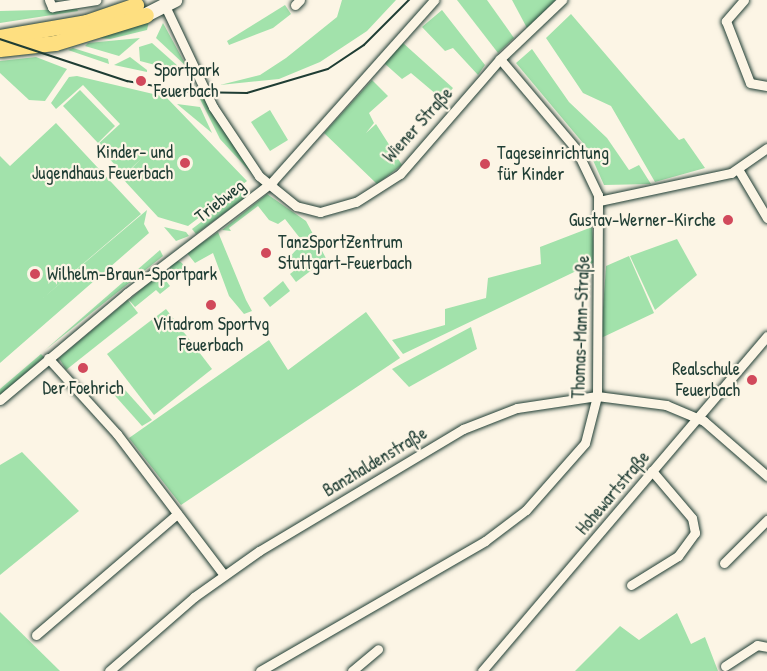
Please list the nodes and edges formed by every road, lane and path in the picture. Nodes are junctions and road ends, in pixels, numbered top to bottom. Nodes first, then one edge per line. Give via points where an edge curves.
1 (49, 0) edge
2 (96, 0) edge
3 (434, 0) edge
4 (562, 0) edge
5 (744, 0) edge
6 (165, 1) edge
7 (135, 7) edge
8 (0, 27) edge
9 (0, 37) edge
10 (0, 49) edge
11 (500, 59) junction
12 (767, 86) edge
13 (767, 148) edge
14 (738, 169) junction
15 (268, 185) junction
16 (599, 201) junction
17 (767, 218) edge
18 (767, 336) edge
19 (48, 358) junction
20 (597, 396) junction
21 (0, 400) edge
22 (699, 418) junction
23 (652, 471) junction
24 (767, 476) edge
25 (177, 514) junction
26 (767, 520) edge
27 (724, 563) dead end
28 (224, 575) junction
29 (631, 585) dead end
30 (36, 635) dead end
31 (767, 647) edge
32 (378, 649) dead end
33 (725, 666) dead end
34 (109, 671) edge
35 (260, 671) edge
36 (352, 671) edge
37 (482, 671) edge

1 - 2 street via 52,7
3 - 15 street, Triebweg
4 - 11 street, Wiener Straße
5 - 12 street via 726,21 750,83
6 - 7 main road
6 - 15 street, Wiener Straße via 213,107
7 - 8 main road
7 - 9 main road via 86,22
7 - 10 main road via 55,43
11 - 15 street, Wiener Straße via 400,174 356,202 310,211
11 - 16 street, Thomas-Mann-Straße via 576,149
13 - 14 street
14 - 16 street
14 - 17 street
15 - 19 street, Triebweg
16 - 20 street, Thomas-Mann-Straße
18 - 22 street, Hohewartstraße
19 - 21 street, Triebweg
19 - 25 street via 117,434
20 - 22 street, Banzhaldenstraße via 659,403
20 - 28 street, Banzhaldenstraße via 531,404 468,426
20 - 35 street, Thomas-Mann-Straße via 585,443 526,510 455,559
22 - 23 street, Hohewartstraße
22 - 24 street, Banzhaldenstraße
23 - 29 street via 692,518 695,533 678,556
23 - 37 street, Hohewartstraße
25 - 28 street
25 - 30 street
26 - 27 street
28 - 34 street, Banzhaldenstraße
31 - 33 street via 757,645
32 - 36 street

